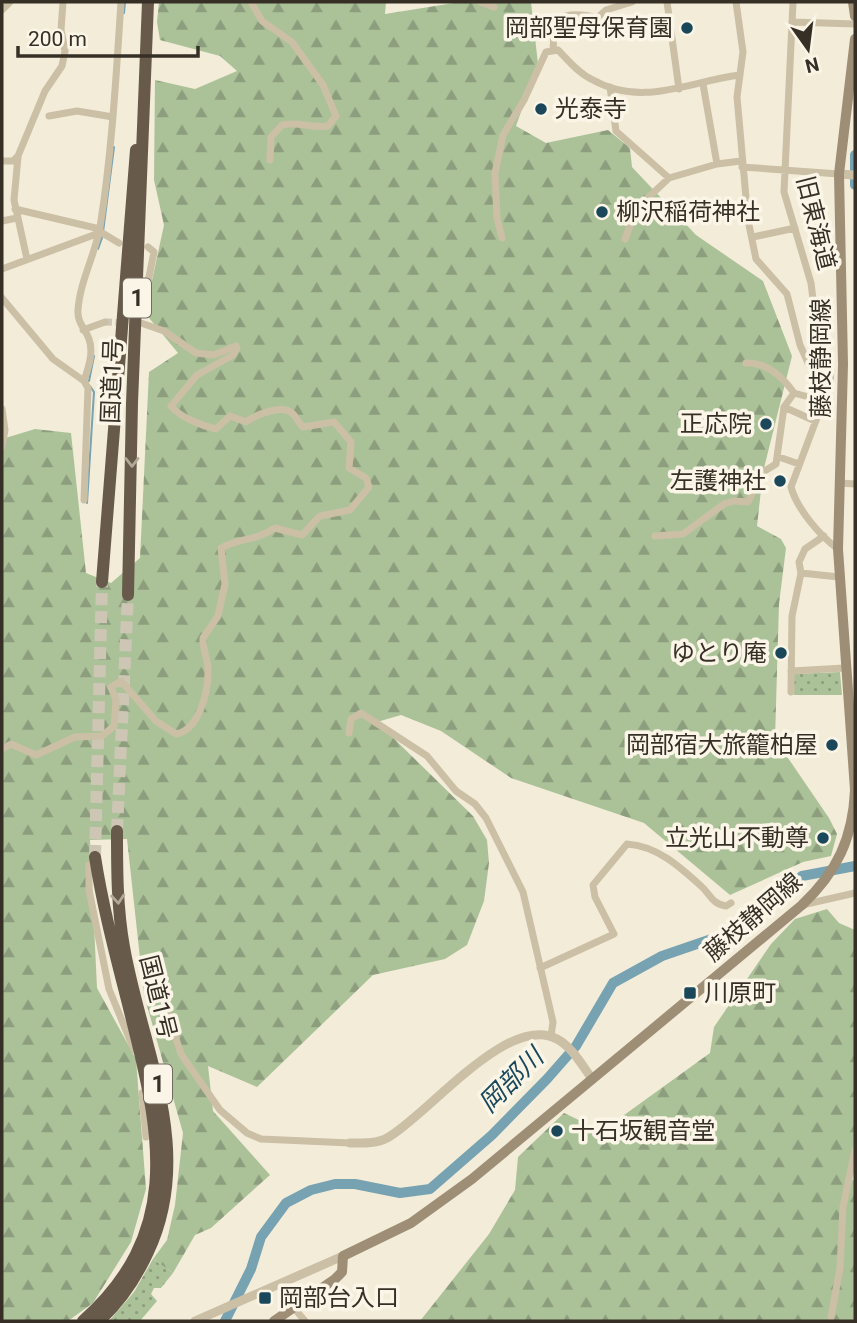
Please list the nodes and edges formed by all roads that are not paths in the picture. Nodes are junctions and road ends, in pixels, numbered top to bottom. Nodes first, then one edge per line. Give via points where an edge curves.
1 (10, 2) edge
2 (63, 2) edge
3 (121, 2) edge
4 (140, 2) edge
5 (148, 2) edge
6 (251, 2) edge
7 (480, 2) edge
8 (632, 2) edge
9 (667, 2) edge
10 (736, 2) edge
11 (793, 2) edge
12 (853, 2) edge
13 (494, 8) dead end
14 (2, 10) edge
15 (855, 16) edge
16 (792, 22) junction
17 (855, 24) edge
18 (855, 38) edge
19 (553, 49) junction
20 (739, 75) junction
21 (703, 84) junction
22 (610, 88) junction
23 (679, 89) junction
24 (49, 116) dead end
25 (113, 117) junction
26 (18, 156) junction
27 (270, 160) dead end
28 (2, 161) edge
29 (717, 164) junction
30 (741, 164) junction
31 (783, 170) junction
32 (847, 175) edge
33 (669, 178) junction
34 (15, 209) junction
35 (17, 218) junction
36 (2, 221) edge
37 (795, 228) junction
38 (99, 231) junction
39 (752, 237) junction
40 (502, 238) dead end
41 (625, 239) dead end
42 (119, 243) dead end
43 (148, 247) dead end
44 (27, 259) junction
45 (2, 268) edge
46 (148, 282) dead end
47 (2, 298) edge
48 (105, 322) tunnel mouth
49 (141, 323) dead end
50 (83, 330) junction
51 (746, 363) dead end
52 (821, 364) junction
53 (843, 364) junction
54 (831, 370) junction
55 (84, 381) junction
56 (794, 393) junction
57 (823, 401) junction
58 (784, 407) junction
59 (2, 409) edge
60 (815, 421) junction
61 (2, 447) edge
62 (779, 457) junction
63 (799, 464) junction
64 (840, 483) junction
65 (855, 484) edge
66 (84, 500) dead end
67 (824, 536) junction
68 (655, 537) dead end
69 (838, 549) junction
70 (801, 573) junction
71 (839, 577) junction
72 (102, 582) tunnel mouth
73 (128, 594) tunnel mouth
74 (845, 668) junction
75 (791, 671) junction
76 (791, 692) dead end
77 (852, 697) edge
78 (853, 730) edge
79 (349, 733) dead end
80 (2, 750) edge
81 (855, 790) edge
82 (117, 831) tunnel mouth
83 (92, 861) joint
84 (855, 893) edge
85 (731, 903) dead end
86 (802, 905) junction
87 (540, 968) junction
88 (145, 979) dead end
89 (551, 1036) junction
90 (592, 1079) junction
91 (146, 1137) dead end
92 (350, 1143) joint
93 (855, 1150) edge
94 (343, 1256) junction
95 (294, 1308) junction
96 (831, 1317) dead end
97 (83, 1321) edge
98 (99, 1321) edge
99 (195, 1321) edge
100 (274, 1321) edge
101 (305, 1321) edge

1 - 14 street
2 - 26 street via 62,66 45,91
3 - 25 street
4 - 72 highway, 国道1号 / 1 via 134,184
5 -> 73 highway, 国道1号 / 1
6 - 27 street via 262,20 292,42 323,85 336,116 320,128 302,123 282,125 271,137
7 - 13 street
8 - 19 street via 606,10 597,18 582,14 559,17
9 - 23 street
10 - 20 street via 743,52
11 - 16 street, 旧東海道
12 - 15 main road
16 - 17 street
16 - 31 street, 旧東海道
18 - 32 main road, 藤枝静岡線
19 - 22 street via 590,79
19 - 40 street via 542,57 503,135 495,173 496,218
20 - 21 street
20 - 30 street
21 - 23 street
21 - 29 street
22 - 23 street via 652,94
22 - 33 street via 616,131
24 - 25 street via 77,111
25 - 38 street
26 - 28 street
26 - 34 street
29 - 30 street
29 - 33 street
30 - 31 street
30 - 39 street
31 - 32 street
31 - 37 street, 旧東海道
32 - 53 main road, 藤枝静岡線
33 - 41 street via 637,208
34 - 35 street
34 - 38 street
35 - 36 street
35 - 44 street
37 - 39 street
37 - 52 street, 旧東海道 via 811,283
38 - 42 street
38 - 44 street
38 - 50 street via 78,310
39 - 52 street via 756,259 787,294 809,365
43 - 46 street via 154,252
44 - 45 street
47 - 55 street via 53,359
48 - 50 street
49 - 80 street via 164,331 196,353 214,355 237,348 233,355 197,375 171,406 175,411 216,429 230,416 246,422 253,416 283,410 290,411 303,426 334,422 351,442 349,468 366,478 369,487 350,510 320,516 302,535 275,528 221,548 225,584 218,616 203,638 208,676 200,712 186,731 176,734 156,721 127,685 117,682 111,687 116,722 102,736 75,737 36,755 11,744
50 - 55 street via 90,344
51 - 56 street via 758,362 785,380
52 - 54 street
53 - 54 street
53 - 64 main road, 藤枝静岡線
54 - 57 street
55 - 66 street via 90,397
56 - 57 street
56 - 58 street
57 - 60 street
58 - 60 street
58 - 62 street
59 - 61 street
60 - 63 street
62 - 63 street
62 - 68 street via 763,472 748,502 724,504 683,534
63 - 67 street via 792,482 794,496
64 - 65 street
64 - 69 main road, 藤枝静岡線
67 - 69 street
67 - 70 street via 802,553
69 - 71 main road, 藤枝静岡線
70 - 71 street
70 - 75 street via 793,616
71 - 74 main road, 藤枝静岡線
74 - 75 street
74 - 77 main road, 藤枝静岡線
75 - 76 street
77 - 78 main road, 藤枝静岡線
78 - 81 main road, 藤枝静岡線
79 - 87 street via 351,719 361,713 427,756 456,791 475,804 523,892
81 - 86 main road, 藤枝静岡線 via 851,830 839,860
82 -> 98 highway, 国道1号 / 1 via 120,921 165,1116 168,1180 156,1235 143,1262
83 - 91 street via 89,890 133,1049
83 - 97 highway, 国道1号 / 1 via 153,1103 158,1163 149,1219 131,1262 107,1298
84 - 86 street
85 - 87 street via 713,902 704,888 656,850 626,845 593,885 614,934
86 - 90 main road, 藤枝静岡線
87 - 89 street via 553,1022
88 - 92 street via 158,983 181,1054 220,1110 247,1133 261,1139
89 - 90 street via 566,1045
89 - 92 street via 526,1035 512,1041 444,1089 388,1138
90 - 94 main road, 藤枝静岡線 via 442,1202 411,1223
93 - 96 street via 843,1207 840,1268
94 - 95 main road via 342,1272
94 - 99 street
95 - 100 main road
95 - 101 street

